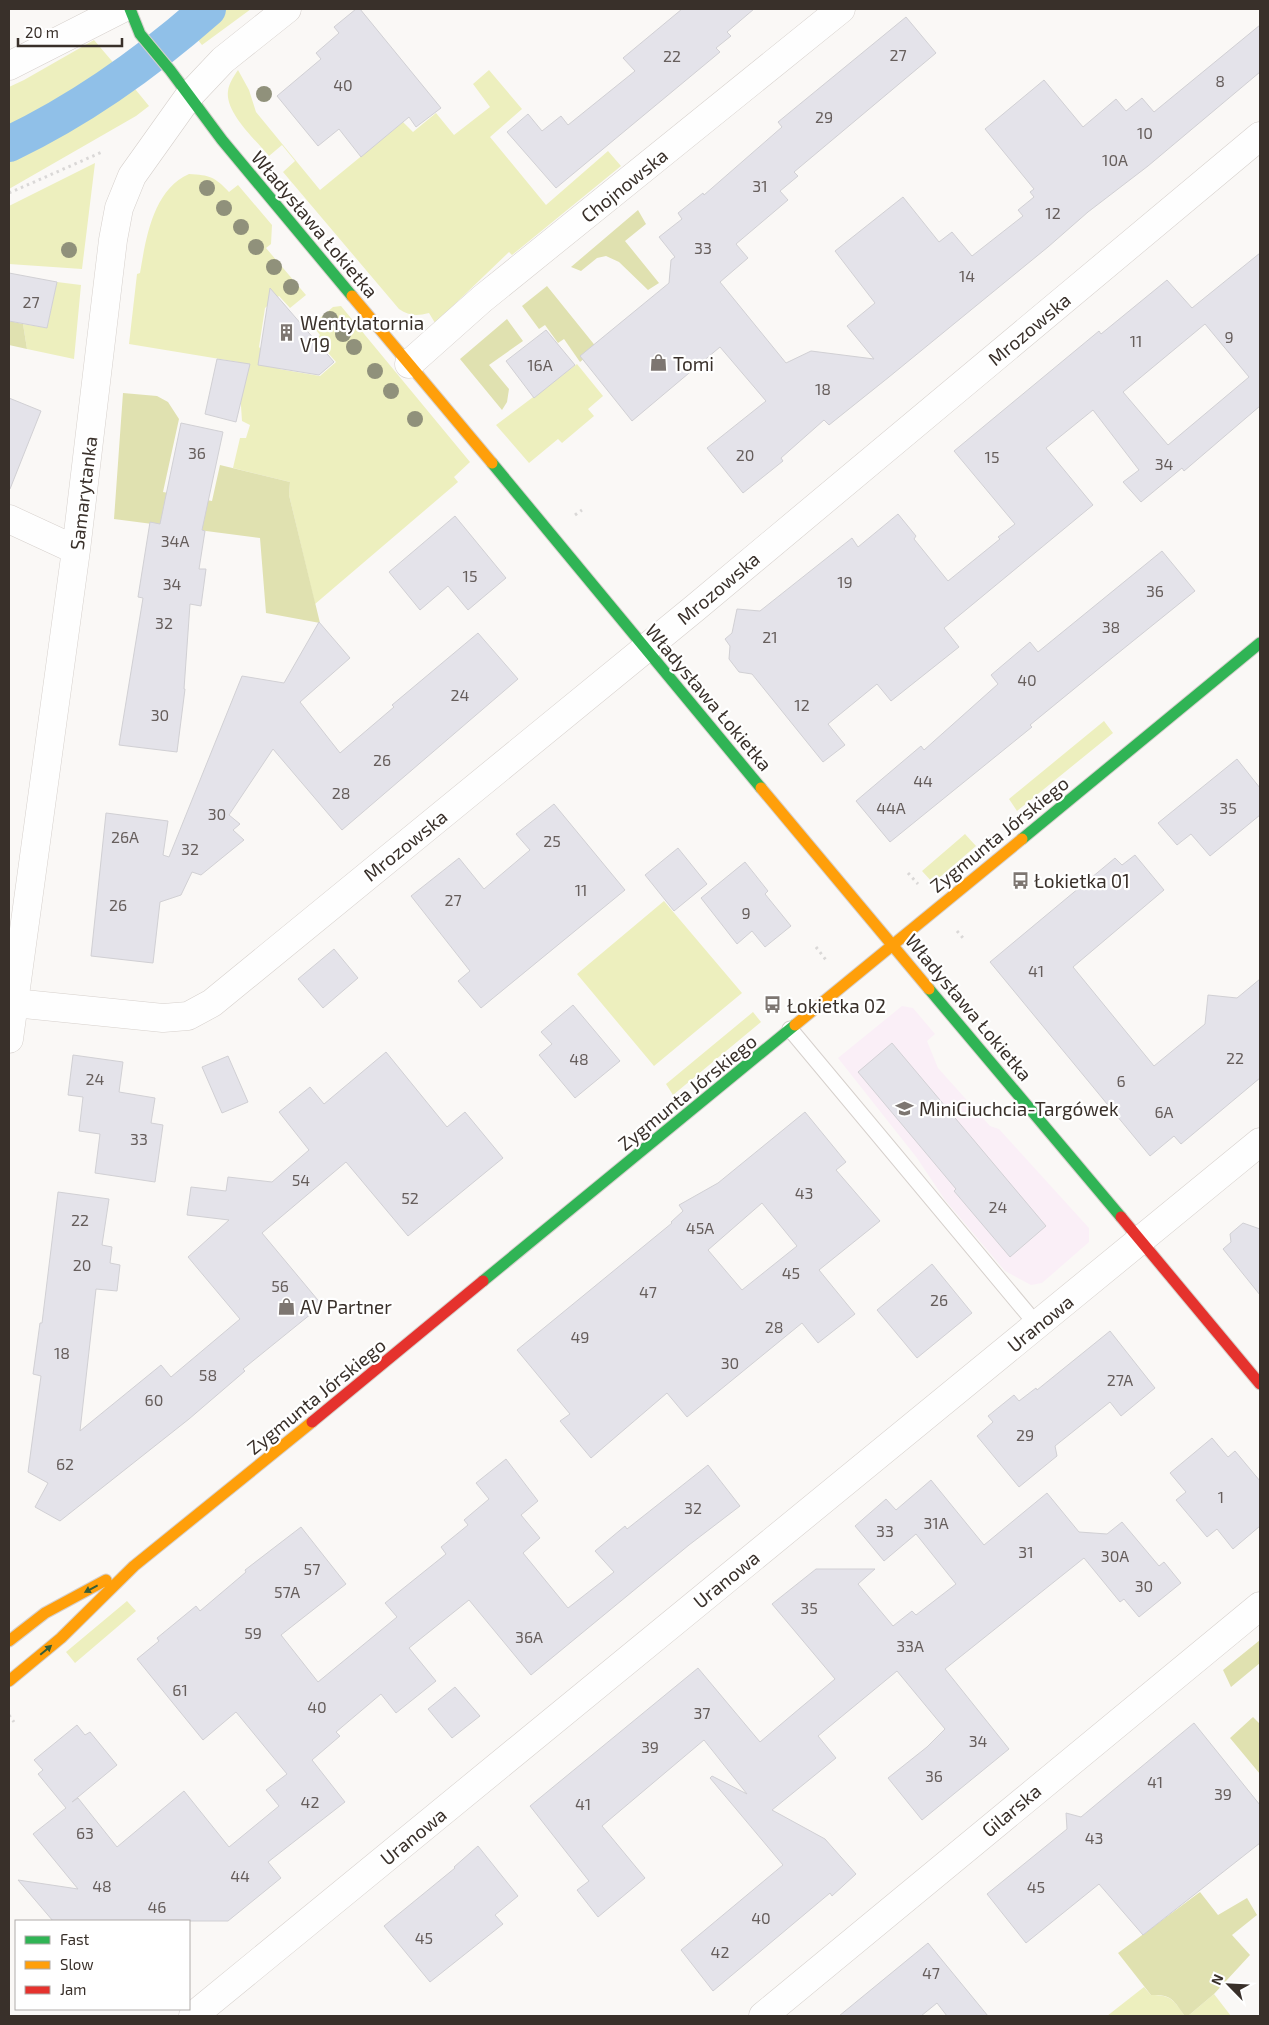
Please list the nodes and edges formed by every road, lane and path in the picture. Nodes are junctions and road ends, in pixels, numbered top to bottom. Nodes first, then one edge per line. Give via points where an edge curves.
1 (130, 9) edge
2 (287, 9) edge
3 (841, 9) edge
4 (129, 18) edge
5 (9, 66) edge
6 (189, 96) junction
7 (1260, 136) edge
8 (102, 152) dead end
9 (9, 193) edge
10 (409, 364) junction
11 (9, 519) edge
12 (76, 550) junction
13 (1260, 643) edge
14 (645, 648) junction
15 (893, 944) junction
16 (816, 947) dead end
17 (831, 966) dead end
18 (14, 1002) junction
19 (790, 1029) junction
20 (9, 1039) edge
21 (1260, 1142) edge
22 (1141, 1240) junction
23 (1037, 1325) junction
24 (1260, 1384) edge
25 (134, 1566) junction
26 (1260, 1606) edge
27 (9, 1641) edge
28 (9, 1681) edge
29 (9, 1715) edge
30 (14, 1722) dead end
31 (193, 2016) edge
32 (763, 2016) edge

1 - 4 street
2 - 6 street, Samarytanka via 223,60
3 - 10 street, Chojnowska via 482,299
4 - 5 street
4 - 6 street, Władysława Łokietka
6 - 10 street, Władysława Łokietka via 229,150
6 - 12 street, Samarytanka via 142,161 119,208
7 - 14 street, Mrozowska
8 - 9 path
10 - 14 street, Władysława Łokietka
11 - 12 street
12 - 18 street, Samarytanka
13 - 15 street, Zygmunta Jórskiego
14 - 15 street, Władysława Łokietka
14 - 18 street, Mrozowska via 212,1003 188,1016 163,1018
15 - 19 street, Zygmunta Jórskiego
15 - 22 street, Władysława Łokietka
16 - 17 path
18 - 20 street, Samarytanka
19 - 23 lane
19 - 25 street, Zygmunta Jórskiego
21 - 22 street, Uranowa
22 - 23 street, Uranowa
22 - 24 street, Władysława Łokietka
23 - 31 street, Uranowa
25 -> 27 street, Zygmunta Jórskiego via 45,1613
28 -> 25 street, Zygmunta Jórskiego via 61,1638
26 - 32 street, Gilarska
29 - 30 path

